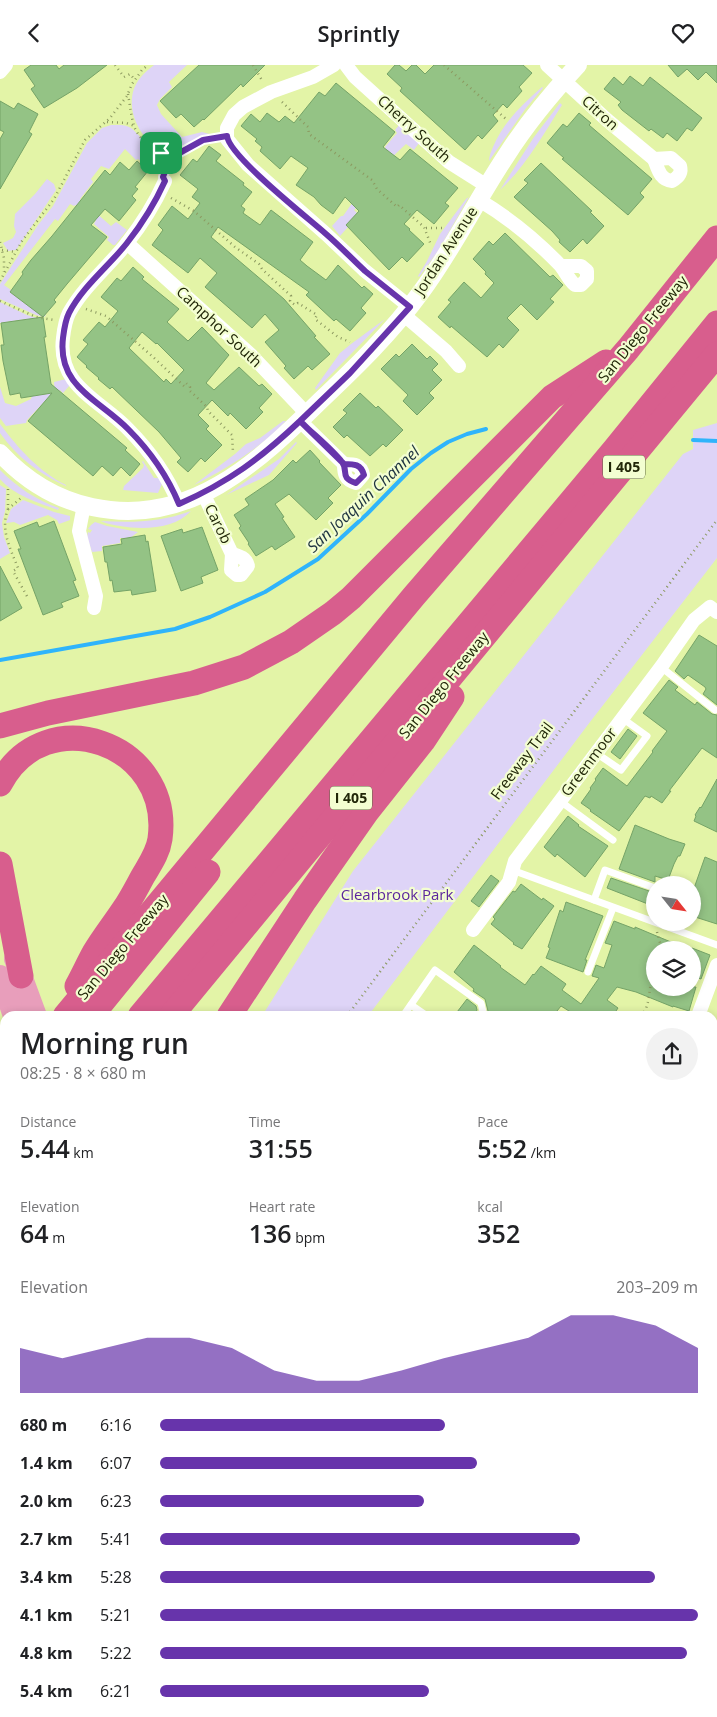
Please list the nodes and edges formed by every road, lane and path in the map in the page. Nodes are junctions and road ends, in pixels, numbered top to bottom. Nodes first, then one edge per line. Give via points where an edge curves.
1 (6, 65) edge
2 (115, 65) edge
3 (148, 65) edge
4 (253, 65) edge
5 (334, 65) edge
6 (346, 65) edge
7 (444, 65) edge
8 (547, 65) edge
9 (578, 65) edge
10 (0, 72) edge
11 (135, 80) junction
12 (564, 80) junction
13 (265, 86) dead end
14 (128, 93) junction
15 (276, 98) dead end
16 (506, 119) dead end
17 (106, 122) junction
18 (134, 126) junction
19 (227, 136) junction
20 (161, 153) junction
21 (174, 156) junction
22 (654, 159) dead end
23 (167, 166) junction
24 (163, 186) junction
25 (483, 193) junction
26 (424, 227) junction
27 (442, 229) dead end
28 (717, 237) edge
29 (0, 242) edge
30 (128, 243) junction
31 (431, 245) dead end
32 (2, 250) junction
33 (16, 252) junction
34 (561, 266) dead end
35 (4, 273) junction
36 (0, 281) edge
37 (0, 301) edge
38 (77, 301) junction
39 (407, 311) junction
40 (65, 323) junction
41 (717, 323) edge
42 (350, 342) dead end
43 (628, 349) junction
44 (717, 354) edge
45 (459, 366) dead end
46 (304, 418) junction
47 (234, 451) dead end
48 (0, 453) edge
49 (344, 464) dead end
50 (8, 489) dead end
51 (203, 493) junction
52 (22, 497) dead end
53 (179, 504) junction
54 (84, 505) junction
55 (8, 509) junction
56 (717, 520) edge
57 (232, 554) dead end
58 (530, 580) junction
59 (28, 597) dead end
60 (713, 607) edge
61 (94, 608) dead end
62 (661, 667) junction
63 (715, 711) dead end
64 (316, 717) junction
65 (622, 718) junction
66 (0, 726) edge
67 (596, 753) junction
68 (0, 785) edge
69 (560, 801) junction
70 (613, 840) dead end
71 (0, 865) edge
72 (512, 871) junction
73 (646, 885) edge
74 (594, 900) junction
75 (613, 908) junction
76 (0, 916) edge
77 (646, 919) edge
78 (473, 930) dead end
79 (657, 931) dead end
80 (679, 931) edge
81 (660, 941) edge
82 (717, 945) edge
83 (716, 968) edge
84 (588, 971) dead end
85 (15, 979) edge
86 (648, 996) edge
87 (411, 1005) junction
88 (12, 1010) edge
89 (33, 1011) edge
90 (64, 1011) edge
91 (69, 1011) edge
92 (95, 1011) edge
93 (144, 1011) edge
94 (175, 1011) edge
95 (232, 1011) edge
96 (351, 1011) edge
97 (407, 1011) edge
98 (420, 1011) edge
99 (483, 1011) edge
100 (646, 1011) edge
101 (700, 1011) edge

1 - 10 street
2 - 11 path via 124,77 130,74
3 - 11 path
4 - 13 path
5 - 19 street via 243,107 234,115 227,128
6 - 25 street, Cherry South via 355,77
7 - 16 path
8 - 12 street, Citron
9 - 12 street, Jordan Avenue
11 - 14 path
12 - 22 street, Citron
12 - 25 street, Jordan Avenue via 522,132
14 - 17 path
14 - 18 path
15 - 26 path via 308,127 309,134 372,180 377,189
17 - 18 path
17 - 33 path via 85,140 54,199
18 - 20 path
19 - 21 path via 203,140
19 - 39 street via 248,165
20 - 21 path
20 - 23 path
21 - 23 path
23 - 24 path
24 - 30 street
24 - 42 path via 259,264 291,296 290,301 317,315 315,319
25 - 34 street, Cherry South
25 - 39 street, Jordan Avenue via 438,269
26 - 27 path
26 - 31 path
28 - 43 highway, San Diego Freeway
29 - 32 path
30 - 38 street
30 - 46 street, Camphor South via 251,355
32 - 33 path
32 - 35 path
33 - 35 path
35 - 36 path
37 - 40 path via 36,317
38 - 40 street
38 - 47 path via 87,309 106,316 184,386 186,383 232,435
39 - 45 street
39 - 46 street, Jordan Avenue
40 - 53 street via 63,362 71,379 143,445 158,464
41 - 93 highway
43 - 64 highway, San Diego Freeway via 414,597
43 - 66 highway via 552,397 351,598 291,642 244,667 217,677
44 - 58 highway, San Diego Freeway / I 405
46 - 49 street, Camphor South
46 - 51 street, Jordan Avenue via 252,463
48 - 54 street, Jordan Avenue via 42,489
50 - 55 path
51 - 53 street, Jordan Avenue
51 - 57 street, Carob
52 - 55 path
53 - 54 street, Jordan Avenue via 125,512
54 - 61 street via 79,531 96,596
55 - 59 path via 4,526 18,567 13,571
56 - 96 path, Freeway Trail
58 - 94 highway, San Diego Freeway / I 405
58 - 95 highway via 423,741 366,813
60 - 62 street, Greenmoor via 694,620
62 - 63 lane
62 - 65 street, Greenmoor
64 - 91 highway, San Diego Freeway
64 - 92 highway, San Diego Freeway via 290,769
65 - 67 street, Greenmoor
65 - 67 lane via 646,736 621,770
67 - 69 street, Greenmoor
68 - 90 highway via 12,767 36,748 57,740 85,738 112,746 134,761 150,783 158,805 160,837 157,851 126,907 94,953
69 - 70 lane
69 - 72 street, Greenmoor via 515,861
71 - 85 highway
72 - 74 lane
72 - 78 street, Greenmoor via 508,882
73 - 74 lane via 605,870
74 - 75 lane
75 - 77 lane
75 - 84 lane
76 - 85 main road
79 - 81 path
80 - 82 lane
83 - 101 street
85 - 88 main road
85 - 89 main road
86 - 100 path
87 - 97 lane
87 - 98 lane
87 - 99 lane via 435,970 481,1003

